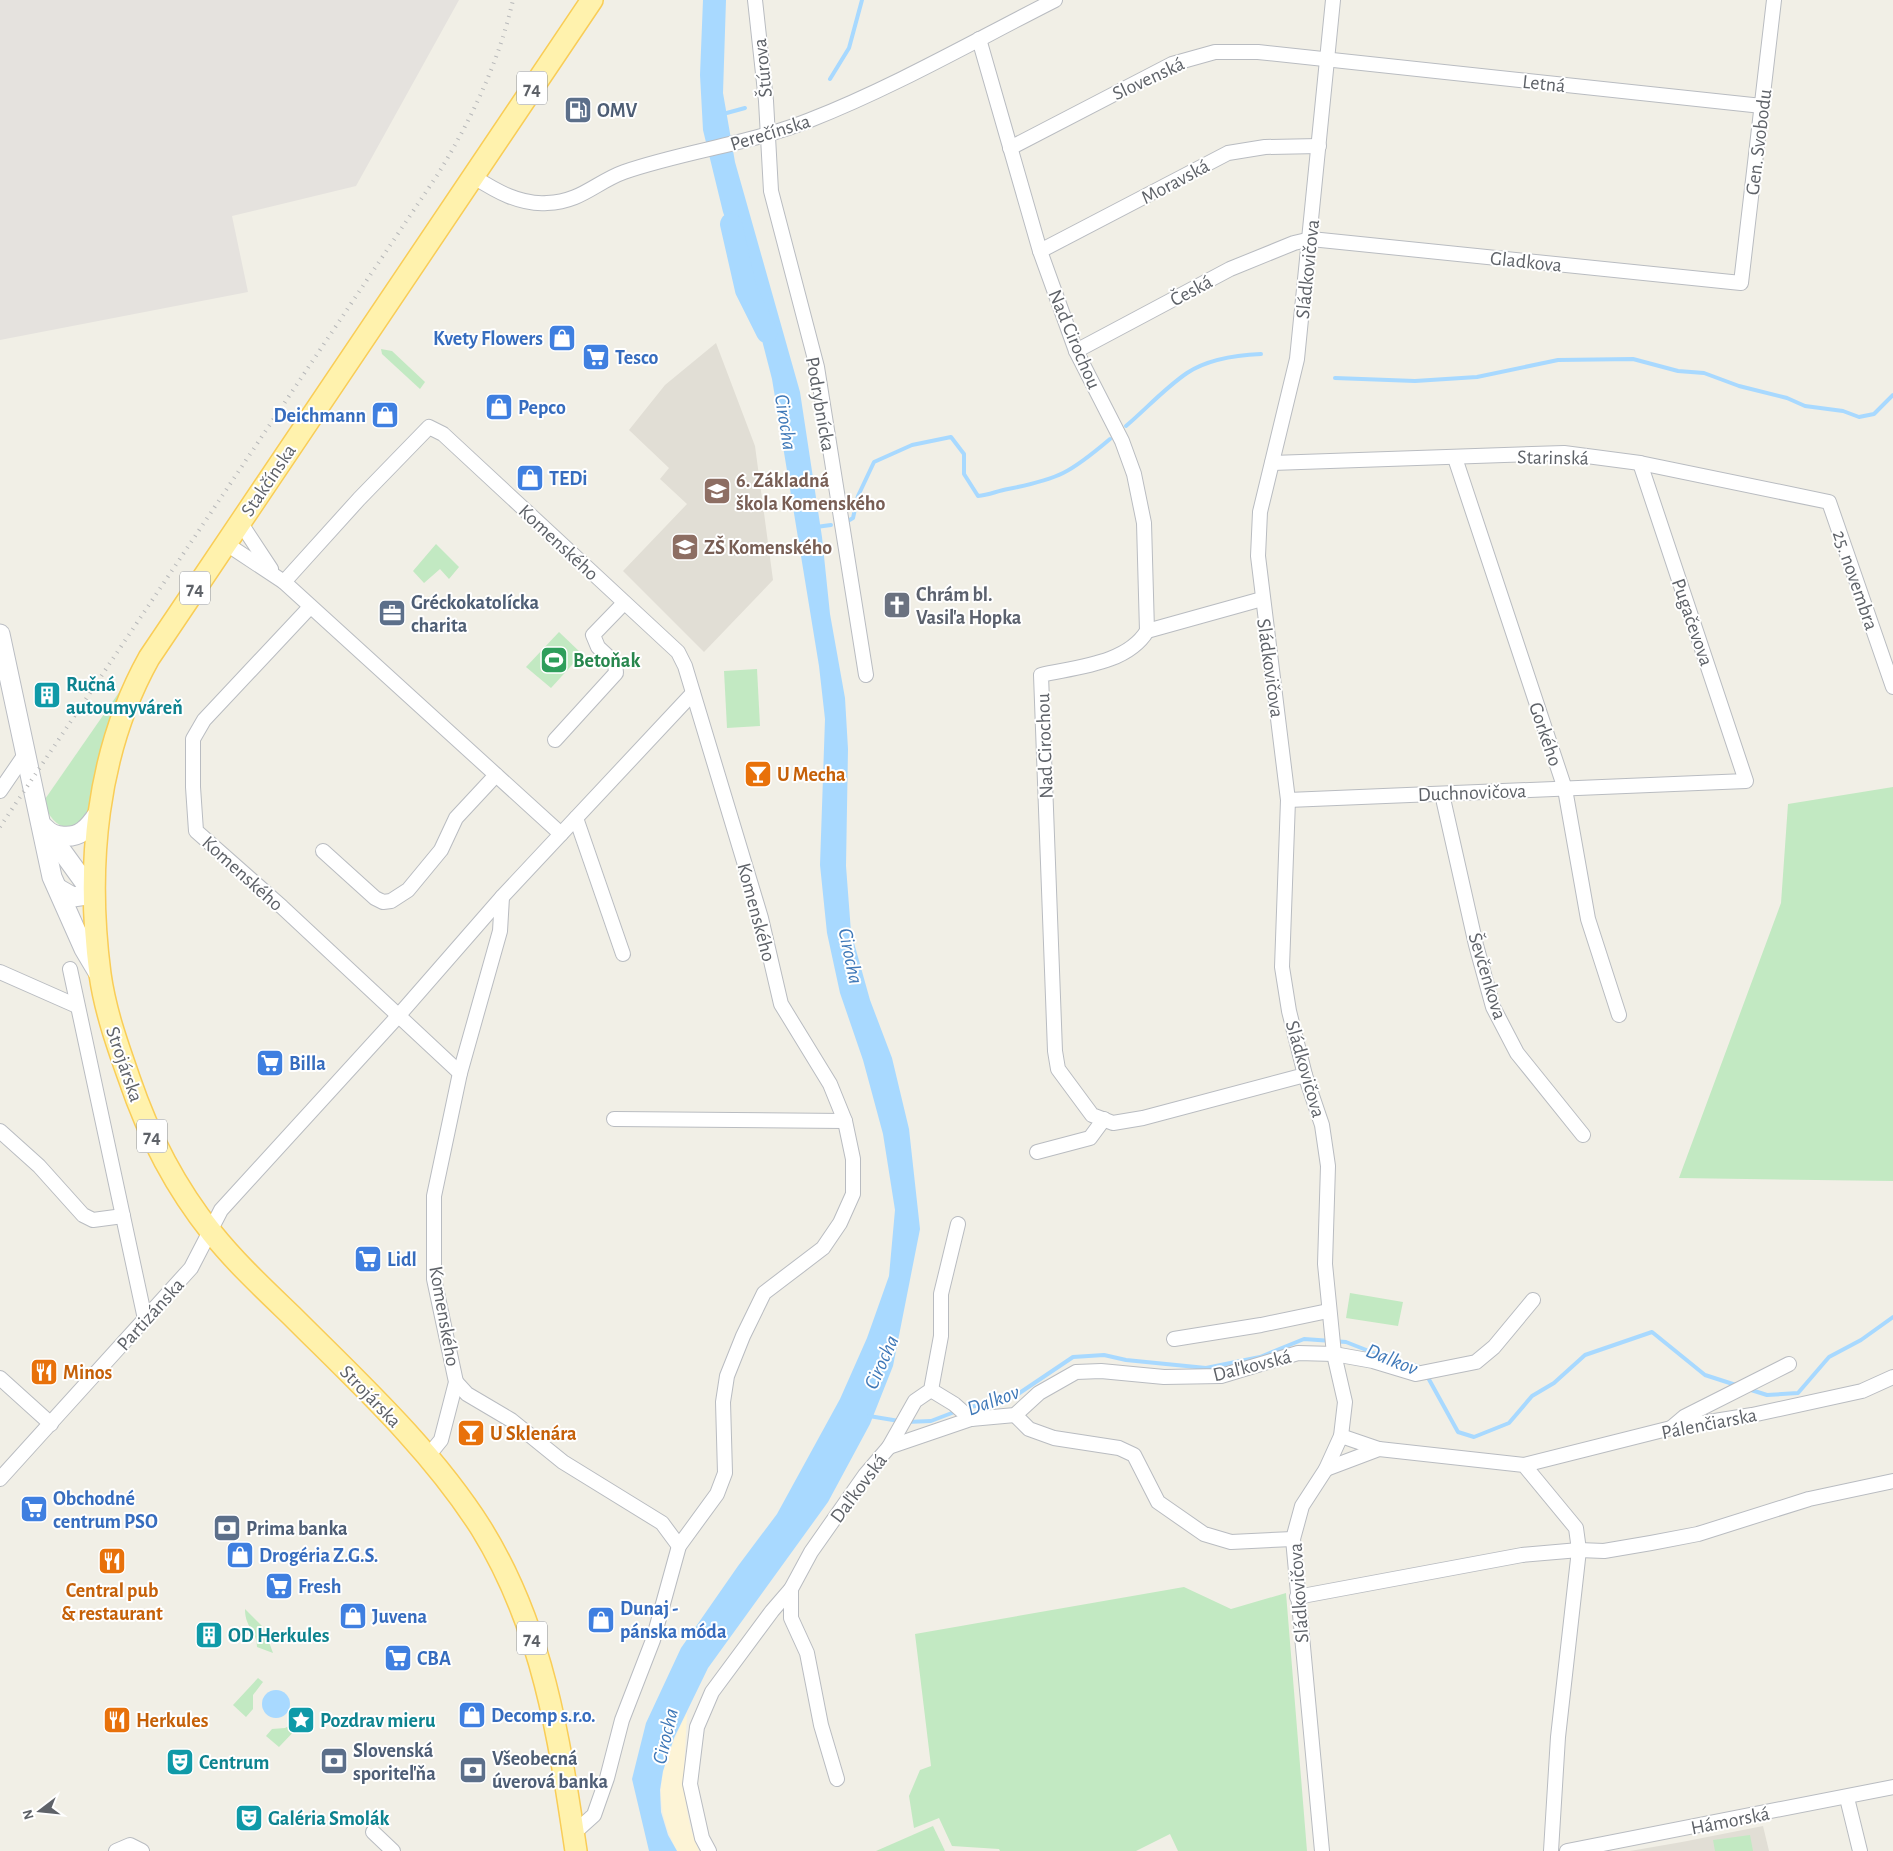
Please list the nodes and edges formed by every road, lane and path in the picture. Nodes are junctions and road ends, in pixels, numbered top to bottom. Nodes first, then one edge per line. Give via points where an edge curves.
1 (592, 0) edge
2 (755, 0) edge
3 (1055, 0) edge
4 (1333, 0) edge
5 (1774, 0) edge
6 (979, 39) junction
7 (1327, 60) junction
8 (1762, 106) junction
9 (762, 137) junction
10 (1319, 146) junction
11 (1010, 148) junction
12 (474, 177) junction
13 (1311, 239) junction
14 (1040, 251) junction
15 (1741, 283) joint
16 (1076, 351) junction
17 (1455, 458) junction
18 (1272, 463) junction
19 (1640, 463) junction
20 (1829, 502) joint
21 (240, 522) junction
22 (225, 543) junction
23 (279, 578) junction
24 (1262, 599) junction
25 (624, 603) junction
26 (310, 607) junction
27 (1147, 631) junction
28 (0, 634) edge
29 (866, 675) dead end
30 (1893, 687) edge
31 (693, 693) junction
32 (682, 704) junction
33 (699, 710) junction
34 (555, 740) dead end
35 (26, 753) junction
36 (496, 775) junction
37 (1746, 781) joint
38 (1565, 789) junction
39 (0, 792) edge
40 (1442, 794) junction
41 (1288, 800) junction
42 (99, 812) junction
43 (576, 818) junction
44 (45, 828) junction
45 (561, 834) junction
46 (322, 851) dead end
47 (59, 889) junction
48 (93, 894) junction
49 (502, 897) junction
50 (623, 954) dead end
51 (70, 969) dead end
52 (0, 972) edge
53 (100, 976) junction
54 (77, 1006) junction
55 (399, 1015) junction
56 (1619, 1015) dead end
57 (460, 1073) junction
58 (1306, 1075) junction
59 (614, 1119) dead end
60 (1104, 1119) junction
61 (845, 1121) junction
62 (0, 1131) edge
63 (1583, 1135) dead end
64 (1037, 1152) dead end
65 (123, 1216) junction
66 (958, 1224) dead end
67 (211, 1232) junction
68 (1533, 1300) dead end
69 (1328, 1311) junction
70 (146, 1319) junction
71 (1174, 1338) dead end
72 (1333, 1346) junction
73 (1788, 1364) dead end
74 (1893, 1377) edge
75 (0, 1378) edge
76 (456, 1382) junction
77 (931, 1390) junction
78 (1015, 1416) junction
79 (969, 1418) junction
80 (51, 1424) junction
81 (1671, 1428) junction
82 (1341, 1436) junction
83 (889, 1447) junction
84 (1379, 1449) junction
85 (428, 1456) junction
86 (1524, 1465) junction
87 (1326, 1469) junction
88 (0, 1479) edge
89 (1893, 1481) edge
90 (1292, 1539) junction
91 (680, 1546) junction
92 (1579, 1550) junction
93 (791, 1589) junction
94 (1297, 1597) junction
95 (772, 1611) junction
96 (791, 1618) junction
97 (837, 1779) dead end
98 (1893, 1787) edge
99 (1847, 1798) junction
100 (373, 1832) dead end
101 (575, 1842) edge
102 (141, 1850) edge
103 (116, 1851) edge
104 (393, 1851) edge
105 (709, 1851) edge
106 (1322, 1851) edge
107 (1551, 1851) edge
108 (1567, 1851) edge
109 (1860, 1851) edge

1 - 12 main road, Stakčínska / 74
2 - 9 street, Štúrova
3 - 6 street, Perečínska
4 - 7 street, Sládkovičova
5 - 8 street, Gen. Svobodu
6 - 9 street, Perečínska via 856,101
6 - 11 street, Nad Cirochou
7 - 8 street, Letná
7 - 10 street, Sládkovičova
7 - 11 street, Slovenská via 1258,52 1215,52 1172,64
8 - 15 street, Gen. Svobodu
9 - 12 street, Perečínska via 622,173 580,197 547,203 510,197
9 - 29 street, Podrybnícka via 772,198 817,367
10 - 13 street, Sládkovičova
10 - 14 street, Moravská via 1266,147 1228,153
11 - 14 street, Nad Cirochou
12 - 21 main road, Stakčínska / 74
13 - 15 street, Gladkova
13 - 16 street, Česká via 1294,242 1230,269
13 - 18 street, Sládkovičova via 1297,359
14 - 16 street, Nad Cirochou
16 - 27 street, Nad Cirochou via 1122,441 1134,474 1144,523
17 - 18 street, Starinská
17 - 19 street, Starinská via 1564,453
17 - 38 street, Gorkého
18 - 24 street, Sládkovičova via 1260,512 1258,556
19 - 20 street, Starinská
19 - 37 street, Pugačevova
20 - 30 street, 25. novembra
21 - 22 main road, Stakčínska / 74
21 - 23 street
22 - 23 street
22 - 42 main road, Stakčínska / 74 via 164,633 131,693 112,749
23 - 25 street, Komenského via 428,428 442,434
23 - 26 street
24 - 27 street
24 - 41 street, Sládkovičova
25 - 31 street, Komenského via 678,652
25 - 34 street via 593,635 598,647 615,663 616,673
26 - 36 street
26 - 55 street, Komenského via 204,720 194,739 196,830
27 - 60 street, Nad Cirochou via 1139,643 1110,659 1041,675 1054,1051 1058,1069 1092,1115
28 - 35 main road, Strojárska
31 - 32 street
31 - 33 street, Komenského
32 - 33 street
32 - 43 street
33 - 61 street, Komenského via 761,918 781,1004 830,1084
35 - 39 street
35 - 44 main road, Strojárska
36 - 45 street
36 - 46 street via 456,818 442,850 408,890 391,901 375,898
37 - 38 street, Duchnovičova
38 - 40 street, Duchnovičova
38 - 56 street, Gorkého via 1588,919
40 - 41 street, Duchnovičova
40 - 63 street, Ševčenkova via 1493,1006 1517,1053
41 - 58 street, Sládkovičova via 1282,967 1289,1011
42 - 44 main road via 76,835 67,836
42 - 48 main road, Stakčínska / 74
43 - 45 street
43 - 50 street
44 - 47 main road, Strojárska via 52,876
44 - 48 main road, Strojárska
45 - 49 street
47 - 48 main road via 73,897
47 - 53 main road, Strojárska via 84,949
48 - 53 main road, Strojárska / 74
49 - 55 street
49 - 57 street, Komenského via 500,930
51 - 54 street
52 - 54 street
53 - 67 main road, Strojárska / 74 via 113,1030 136,1099 171,1172
54 - 65 street
55 - 57 street, Komenského
55 - 67 street via 221,1210
57 - 76 street, Komenského via 434,1206 434,1279
58 - 60 street via 1143,1118 1113,1123
58 - 69 street, Sládkovičova via 1322,1125 1328,1166 1325,1264
59 - 61 street
60 - 64 street via 1090,1138
61 - 91 street, Komenského via 853,1159 853,1194 840,1223 823,1248 764,1293 727,1376 723,1402 725,1473 717,1494
62 - 65 street via 39,1166 83,1215 93,1220
65 - 70 street
66 - 77 street via 941,1294 941,1336
67 - 70 street, Partizánska via 191,1268
67 - 85 main road, Strojárska / 74
68 - 72 street, Daľkovská via 1494,1347 1476,1362 1418,1374
69 - 71 street
69 - 72 street, Sládkovičova
70 - 80 street, Partizánska
72 - 78 street, Daľkovská via 1221,1376 1164,1377 1076,1372 1039,1393
72 - 82 street, Sládkovičova via 1345,1402
73 - 81 street via 1684,1417
74 - 81 street, Pálenčiarska via 1862,1391 1752,1415
75 - 80 street
76 - 85 street, Komenského via 441,1440
76 - 91 street, Komenského via 467,1394 510,1420 563,1462 662,1523
77 - 79 street
77 - 83 street via 914,1401
78 - 79 street, Daľkovská
78 - 90 street via 1029,1429 1054,1438 1118,1448 1134,1455 1158,1502 1204,1534 1230,1542
79 - 83 street, Daľkovská
80 - 88 street, Partizánska
81 - 86 street, Pálenčiarska
82 - 84 street, Pálenčiarska
82 - 87 street, Sládkovičova
83 - 93 street, Daľkovská via 865,1475 811,1552
84 - 86 street, Pálenčiarska
84 - 87 street, Pálenčiarska
85 - 101 main road, Strojárska / 74 via 481,1529 514,1588 528,1622 553,1716
86 - 92 street via 1576,1528
87 - 90 street, Sládkovičova via 1302,1506
89 - 92 street via 1809,1499 1698,1534 1604,1551
90 - 94 street, Sládkovičova
91 - 101 street, Komenského via 653,1640 622,1720 594,1816
92 - 94 street via 1522,1555
92 - 107 street via 1558,1736
93 - 95 street, Daľkovská
93 - 96 street, Daľkovská
94 - 106 street, Sládkovičova
95 - 96 street
95 - 105 street, Daľkovská via 712,1692 697,1726 690,1784 702,1838
96 - 97 street, Daľkovská via 807,1653 821,1725
98 - 99 street, Hámorská
99 - 108 street, Hámorská
99 - 109 street
100 - 104 street
102 - 103 street via 130,1845

